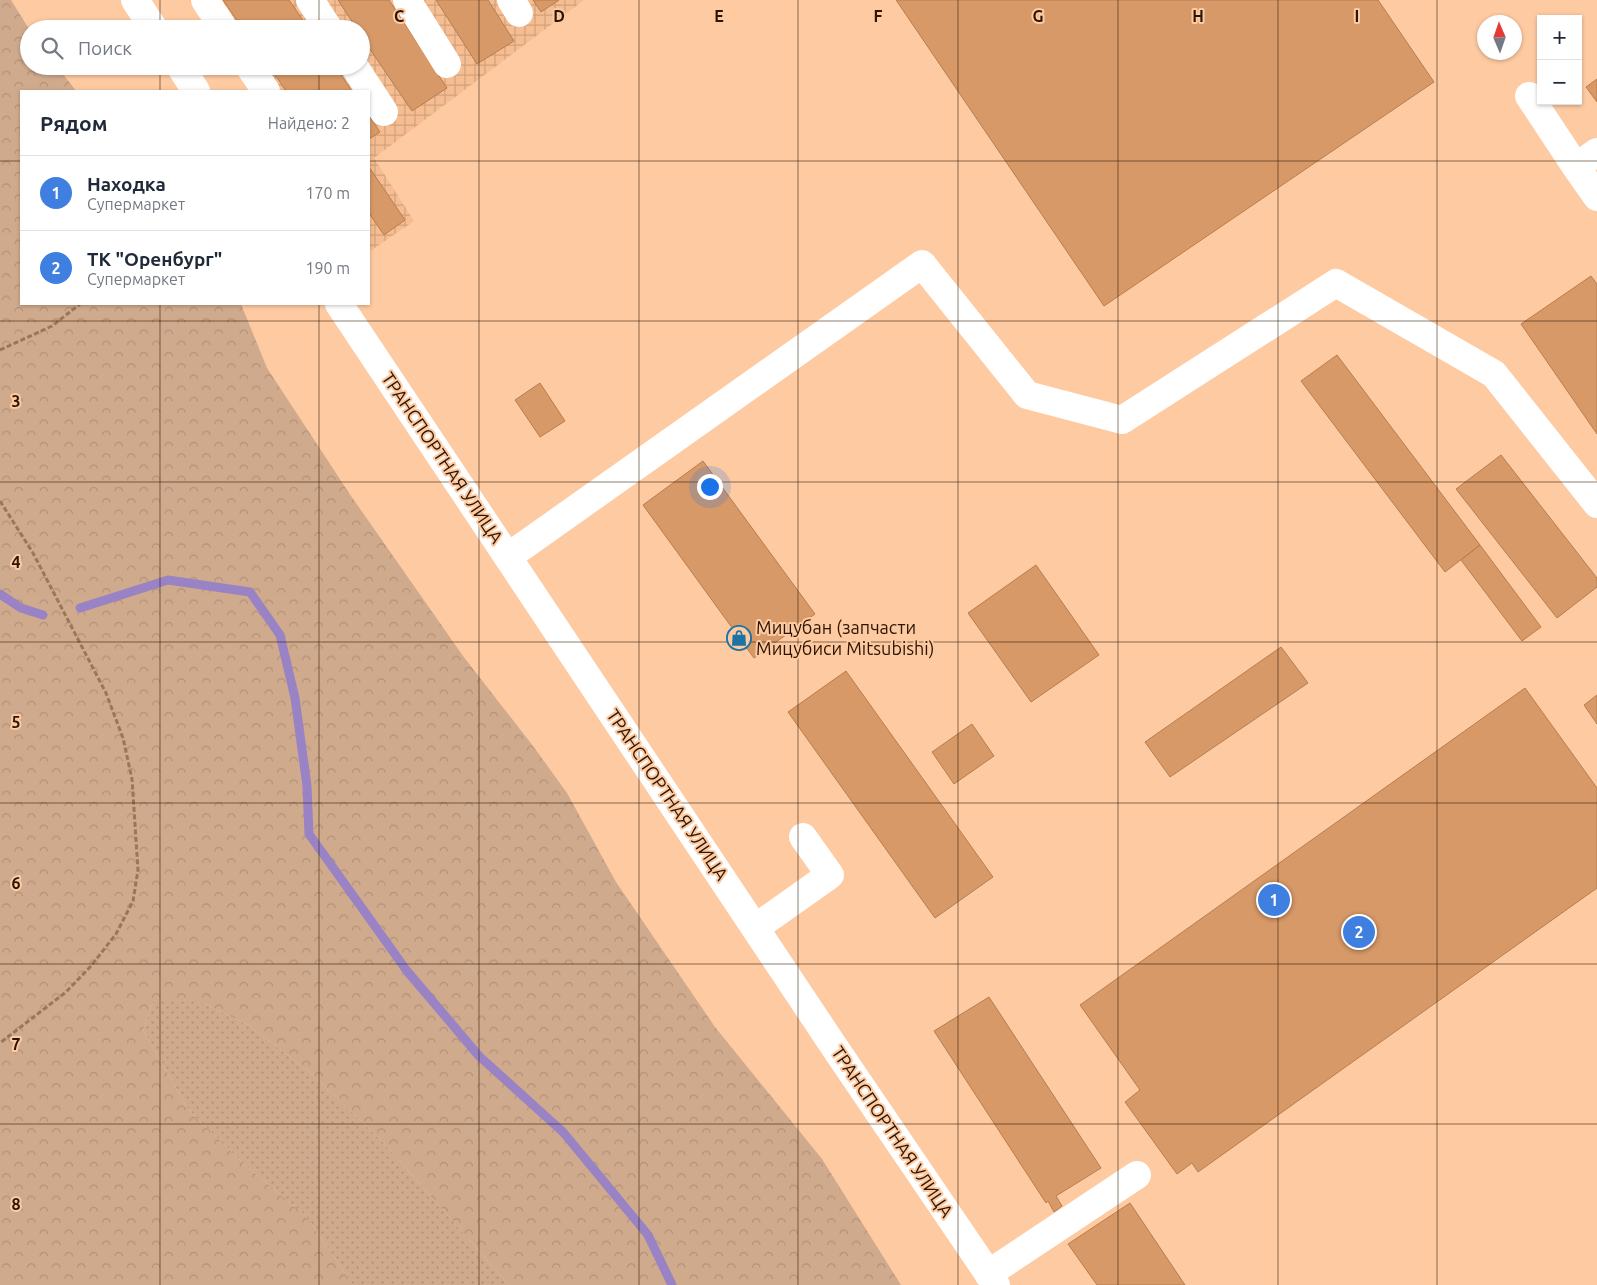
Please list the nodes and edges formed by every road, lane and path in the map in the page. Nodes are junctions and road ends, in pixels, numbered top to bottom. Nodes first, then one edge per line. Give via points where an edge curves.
1 (135, 0) edge
2 (205, 0) edge
3 (310, 0) edge
4 (407, 0) edge
5 (148, 20) edge
6 (218, 20) edge
7 (323, 20) edge
8 (447, 64) dead end
9 (186, 75) edge
10 (255, 75) edge
11 (360, 75) edge
12 (195, 90) edge
13 (265, 90) edge
14 (370, 90) edge
15 (370, 91) edge
16 (1529, 96) dead end
17 (384, 112) dead end
18 (1587, 160) edge
19 (1597, 197) edge
20 (79, 305) edge
21 (340, 305) edge
22 (0, 350) edge
23 (0, 501) edge
24 (1597, 504) edge
25 (509, 556) junction
26 (802, 837) dead end
27 (755, 928) junction
28 (0, 1043) edge
29 (1137, 1175) dead end
30 (992, 1280) edge

1 - 5 street
2 - 6 street
3 - 7 street
4 - 8 street
9 - 12 street
10 - 13 street
11 - 14 street
15 - 17 street
16 - 18 street
18 - 19 street
20 - 22 path via 52,326
21 - 25 street, ТРАНСПОРТНАЯ УЛИЦА
23 - 28 path via 37,562 106,693 123,738 132,779 138,870 132,901 120,926 91,966 66,992
24 - 25 street via 1494,374 1336,283 1122,420 1027,395 922,264
25 - 27 street, ТРАНСПОРТНАЯ УЛИЦА
26 - 27 street via 830,875
27 - 30 street, ТРАНСПОРТНАЯ УЛИЦА
29 - 30 street

